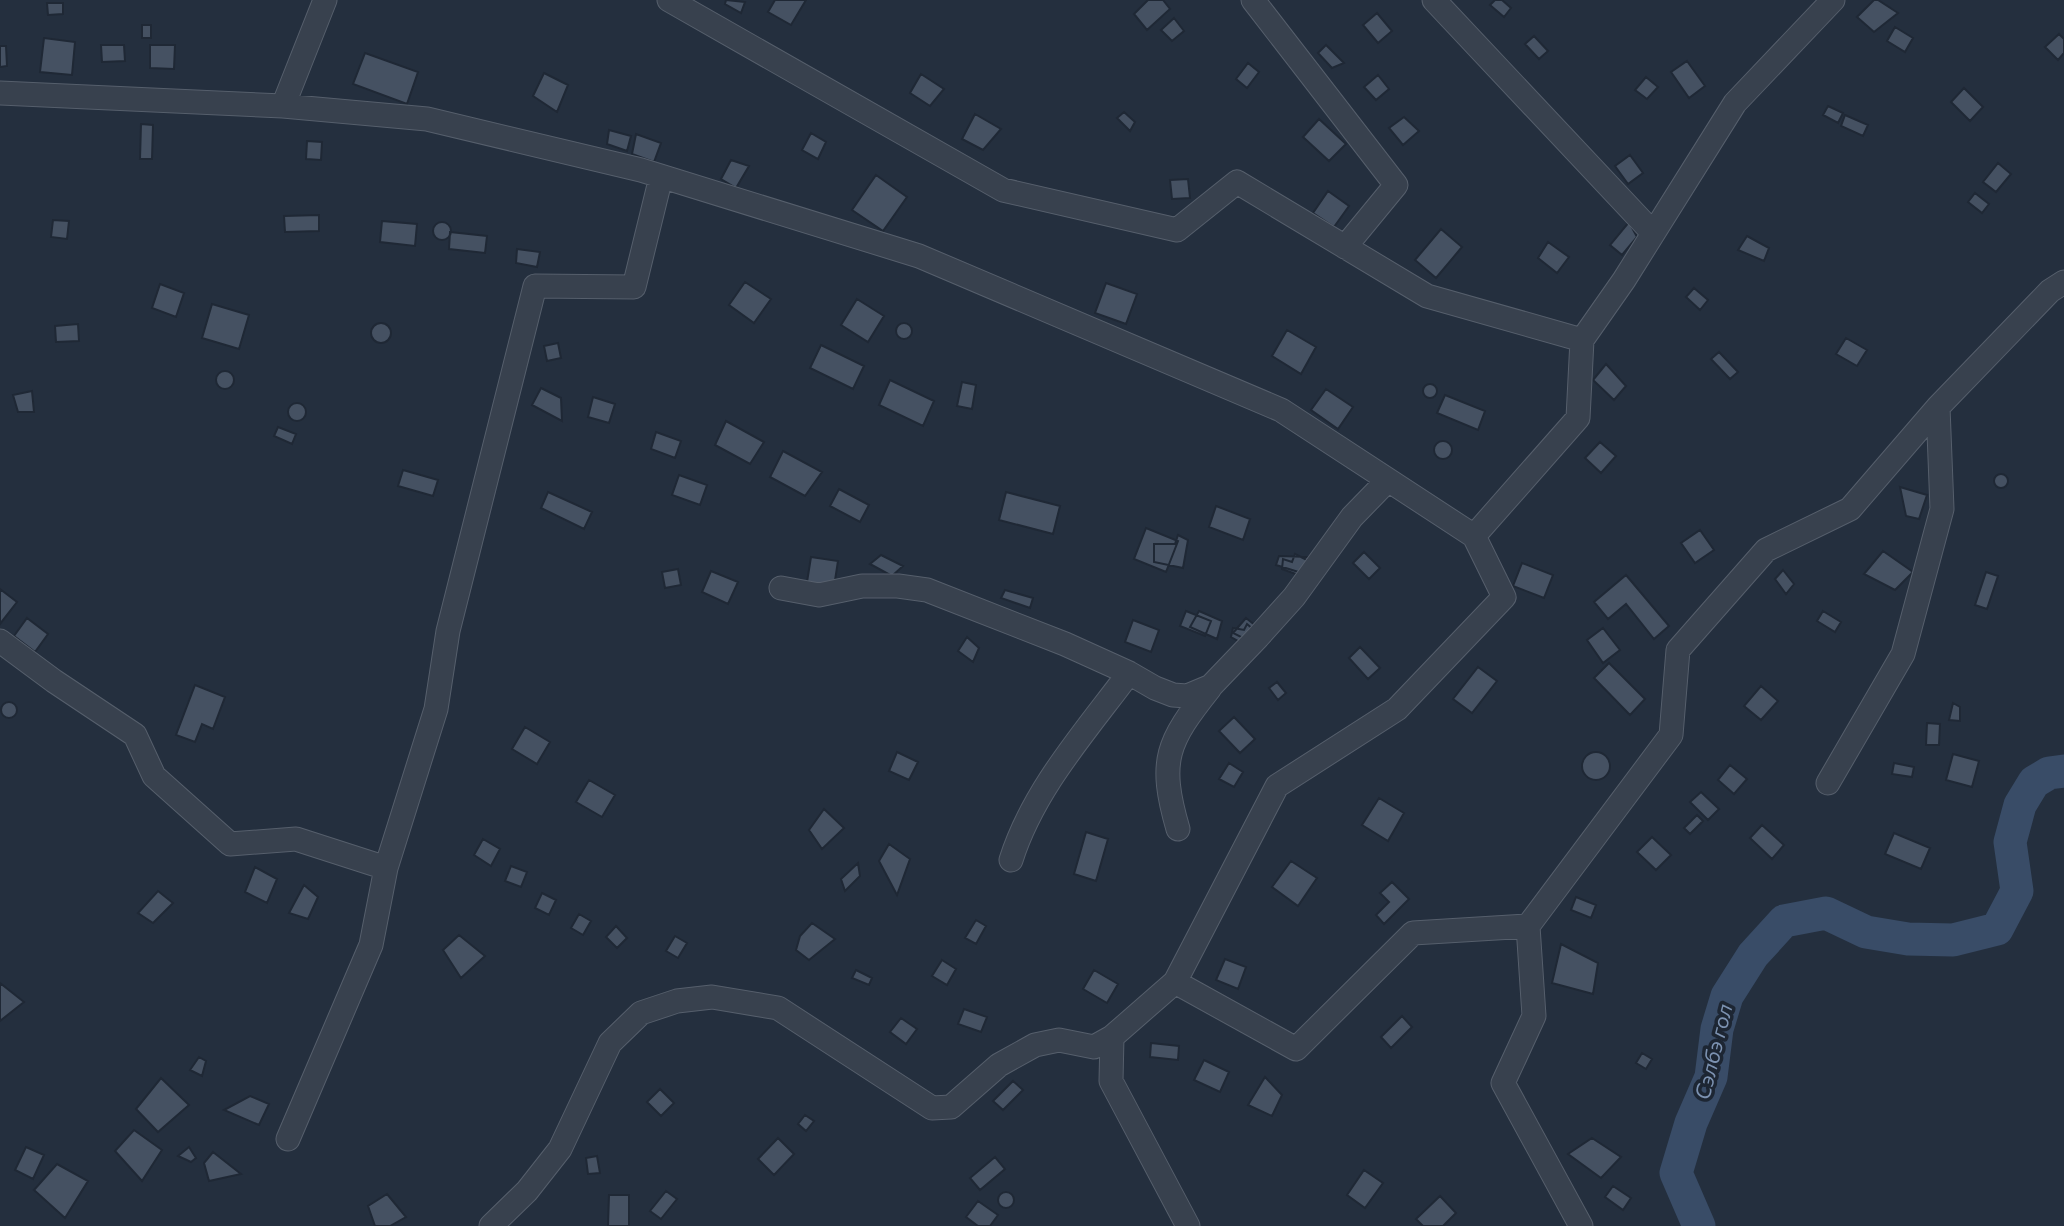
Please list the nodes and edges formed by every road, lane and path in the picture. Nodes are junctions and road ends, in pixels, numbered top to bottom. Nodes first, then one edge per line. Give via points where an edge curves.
1 (325, 0) edge
2 (670, 0) edge
3 (1253, 0) edge
4 (1434, 0) edge
5 (1833, 0) edge
6 (0, 93) edge
7 (283, 107) junction
8 (661, 177) junction
9 (1653, 233) junction
10 (1345, 247) junction
11 (2064, 282) edge
12 (1583, 340) junction
13 (1938, 407) junction
14 (1388, 480) junction
15 (1474, 536) junction
16 (781, 588) dead end
17 (0, 641) edge
18 (1129, 673) junction
19 (1211, 686) junction
20 (1828, 783) dead end
21 (1178, 829) dead end
22 (1011, 860) dead end
23 (386, 867) junction
24 (1528, 926) junction
25 (1175, 982) junction
26 (1112, 1037) junction
27 (288, 1139) dead end
28 (491, 1226) edge
29 (1188, 1226) edge
30 (1581, 1226) edge

1 - 7 street
2 - 10 street via 1003,190 1177,230 1237,182
3 - 10 street via 1396,185
4 - 9 street
5 - 9 street via 1735,103
6 - 7 street
7 - 8 street via 427,119
8 - 14 street via 919,256 1281,410
8 - 23 street via 634,287 535,286 448,631 436,709
9 - 12 street
10 - 12 street via 1427,296
11 - 13 street
12 - 15 street via 1578,418
13 - 20 street via 1942,509 1903,654
13 - 24 street via 1850,509 1766,550 1678,650 1671,735
14 - 15 street
14 - 19 street via 1352,517 1294,597
15 - 25 street via 1504,597 1397,709 1277,786
16 - 18 street via 819,595 862,586 927,590
17 - 23 street via 135,735 155,776 230,844 296,839
18 - 19 street via 1172,695 1187,696
18 - 22 street via 1051,779
19 - 21 street via 1182,724 1167,759
23 - 27 street via 371,946
24 - 25 street via 1413,933 1296,1049
24 - 30 street via 1534,1016 1503,1083
25 - 26 street
26 - 28 street via 1094,1047 1059,1040 1035,1045 999,1065 951,1107 932,1108 778,1008 712,998 677,1002 641,1013 610,1044 560,1149
26 - 29 street via 1111,1081

